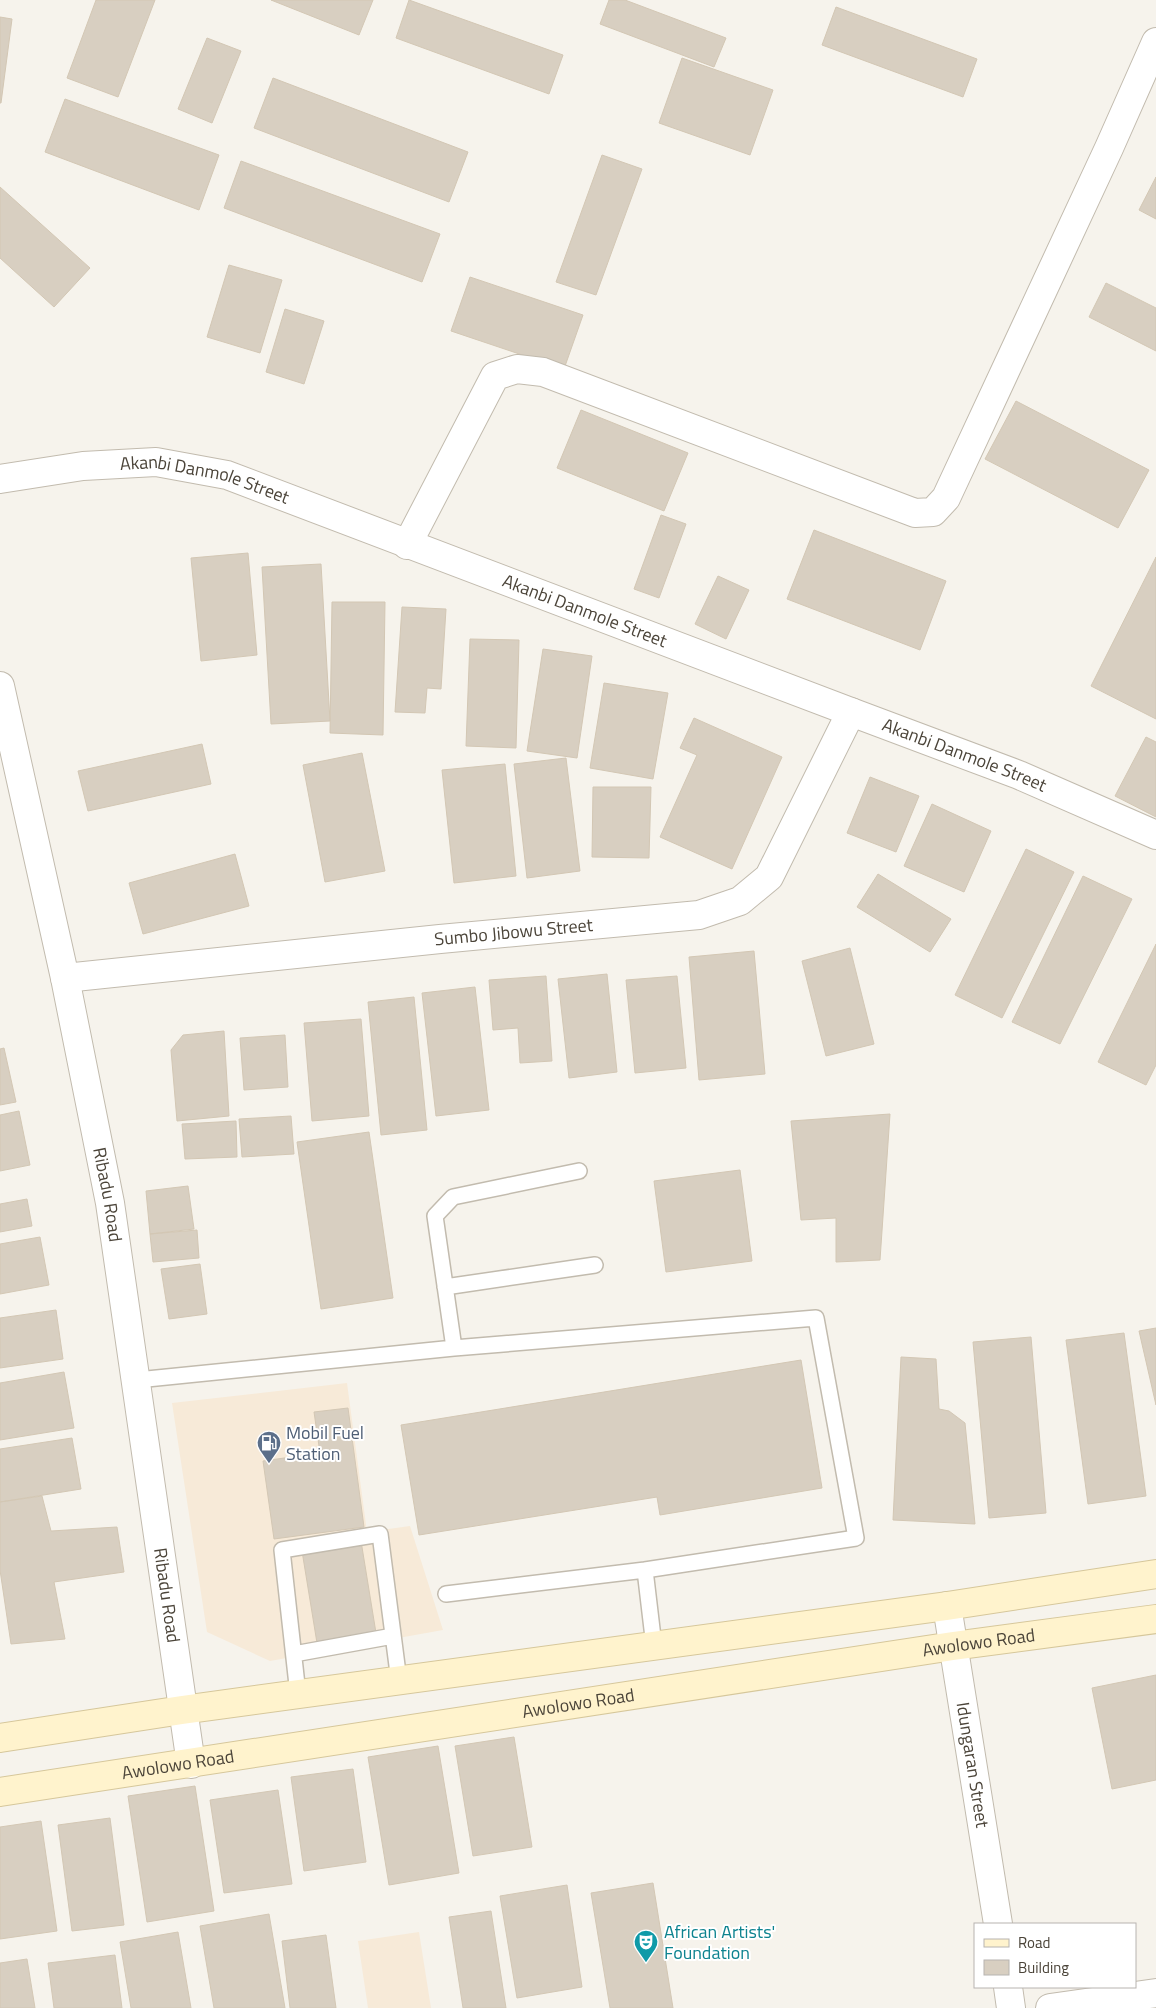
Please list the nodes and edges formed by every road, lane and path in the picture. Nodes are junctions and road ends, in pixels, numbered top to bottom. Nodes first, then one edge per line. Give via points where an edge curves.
1 (1156, 42) edge
2 (0, 479) edge
3 (407, 545) junction
4 (0, 686) edge
5 (851, 712) junction
6 (6, 744) edge
7 (1156, 835) edge
8 (65, 978) junction
9 (579, 1171) dead end
10 (595, 1265) dead end
11 (445, 1287) junction
12 (454, 1348) junction
13 (136, 1380) junction
14 (645, 1570) junction
15 (1156, 1574) edge
16 (446, 1594) dead end
17 (947, 1606) junction
18 (1156, 1619) edge
19 (393, 1636) junction
20 (654, 1646) junction
21 (953, 1646) junction
22 (294, 1654) junction
23 (399, 1680) junction
24 (298, 1694) junction
25 (182, 1710) junction
26 (0, 1738) edge
27 (191, 1764) junction
28 (0, 1792) edge
29 (998, 1923) edge
30 (1008, 1988) edge
31 (1156, 1993) edge
32 (1011, 2008) edge
33 (1050, 2008) edge

1 - 3 street via 946,498 934,512 915,513 542,372 517,369 495,376
2 - 3 street, Akanbi Danmole Street via 83,466 156,462 226,476
3 - 5 street, Akanbi Danmole Street
4 - 6 street, Ribadu Road
5 - 7 street, Akanbi Danmole Street via 1019,775
5 - 8 street, Sumbo Jibowu Street via 768,877 740,901 699,915
6 - 8 street, Ribadu Road
8 - 13 street, Ribadu Road via 110,1203
9 - 11 lane via 452,1197 435,1216
10 - 11 lane
11 - 12 lane
12 - 13 lane
12 - 14 lane via 816,1318 856,1538
13 - 25 street, Ribadu Road
14 - 16 lane
14 - 20 lane
15 - 17 main road
17 - 20 main road
17 - 21 street, Idungaran Street
18 - 21 main road, Awolowo Road
19 - 22 lane via 332,1644
19 - 22 lane via 380,1534 282,1550
19 - 23 lane
20 - 23 main road
21 - 27 main road, Awolowo Road
21 - 29 street, Idungaran Street
22 - 24 lane
23 - 24 main road
24 - 25 main road
25 - 26 main road
25 - 27 street, Ribadu Road
27 - 28 main road, Awolowo Road
30 - 32 street
31 - 33 street

